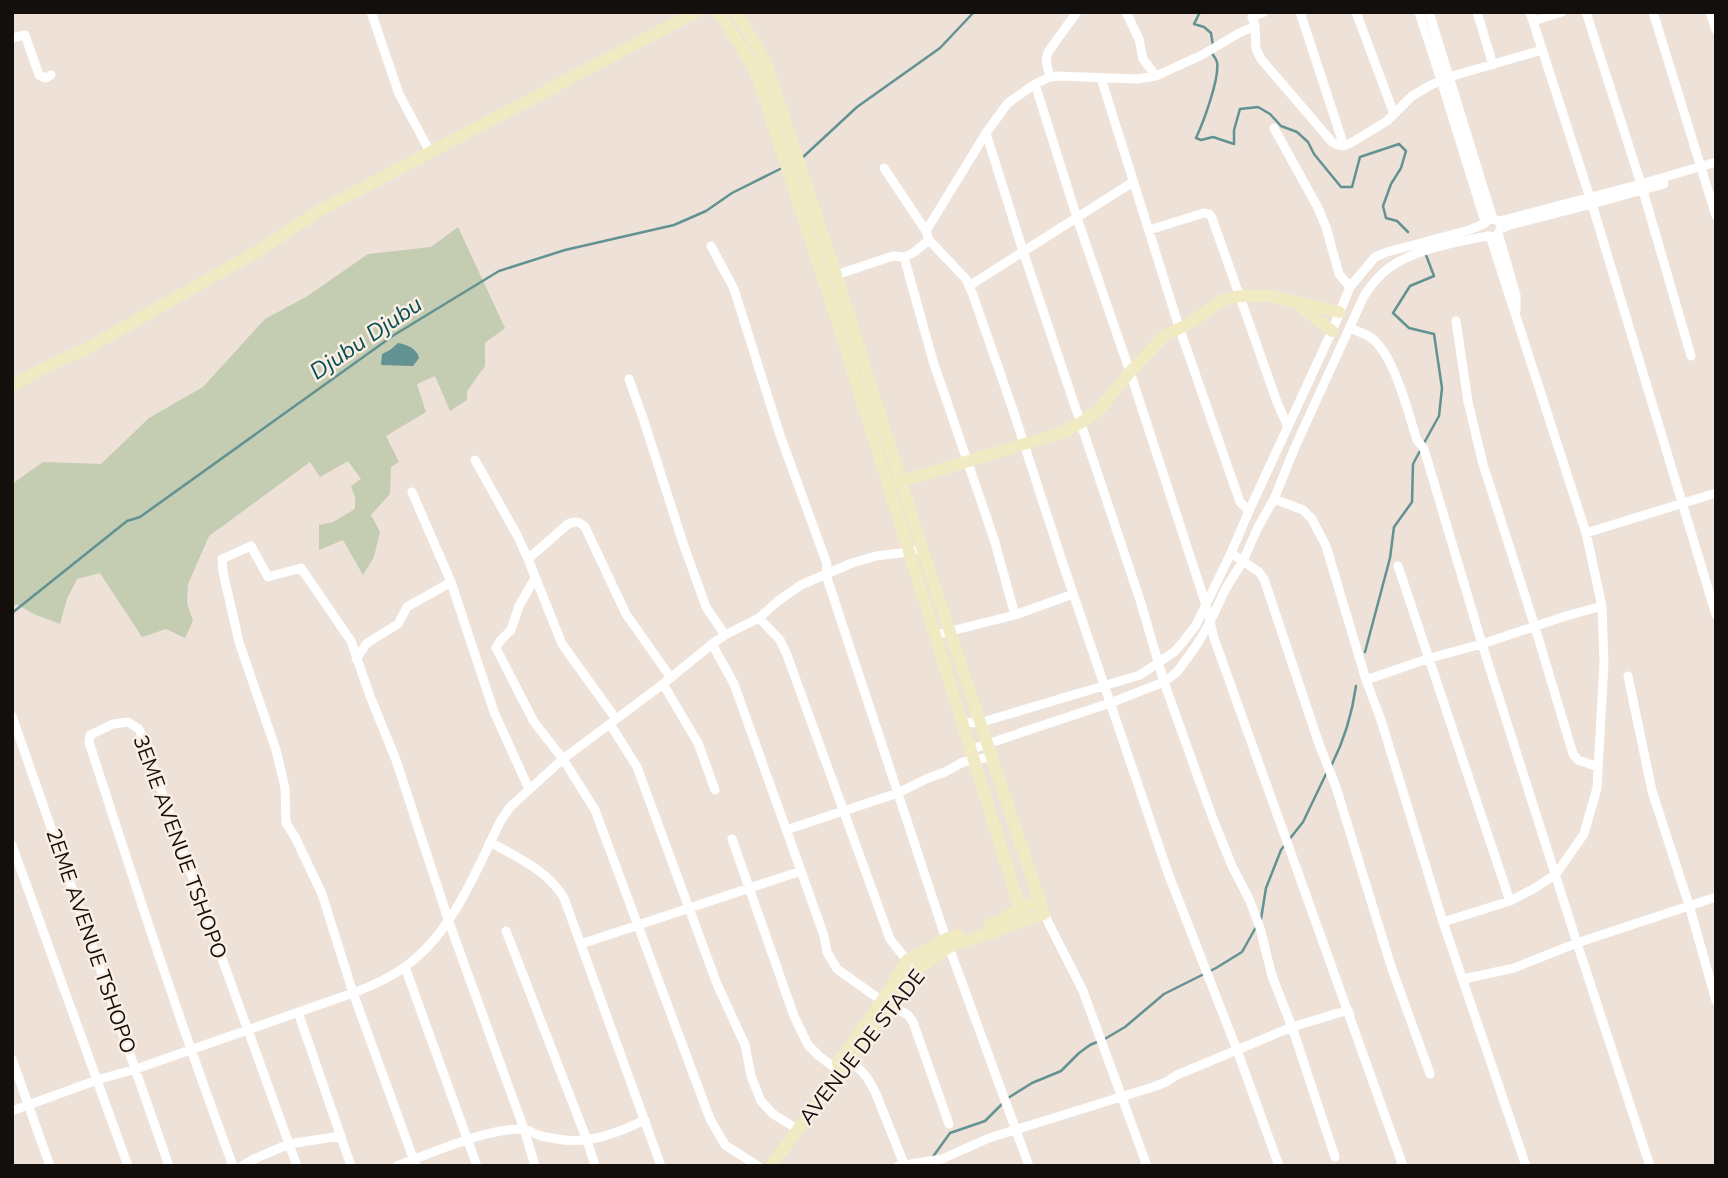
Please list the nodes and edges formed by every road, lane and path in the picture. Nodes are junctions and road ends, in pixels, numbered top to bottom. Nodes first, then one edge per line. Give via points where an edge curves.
1 (371, 12) edge
2 (695, 12) edge
3 (719, 12) edge
4 (736, 12) edge
5 (1077, 12) edge
6 (1126, 12) edge
7 (1264, 12) edge
8 (1300, 12) edge
9 (1356, 12) edge
10 (1419, 12) edge
11 (1429, 12) edge
12 (1477, 12) edge
13 (1562, 12) edge
14 (1586, 12) edge
15 (1653, 12) edge
16 (1710, 12) edge
17 (1532, 17) edge
18 (1255, 26) junction
19 (1716, 30) edge
20 (12, 38) edge
21 (1542, 50) junction
22 (1493, 65) junction
23 (51, 75) dead end
24 (1050, 76) junction
25 (1156, 76) junction
26 (1101, 78) junction
27 (1445, 78) junction
28 (1035, 83) junction
29 (1394, 114) junction
30 (1274, 128) dead end
31 (986, 133) junction
32 (1344, 146) junction
33 (430, 152) junction
34 (1716, 165) edge
35 (884, 168) dead end
36 (794, 169) junction
37 (1701, 169) junction
38 (1133, 182) junction
39 (1642, 187) junction
40 (1590, 201) junction
41 (1716, 216) edge
42 (1077, 218) junction
43 (1492, 228) junction
44 (1149, 230) junction
45 (928, 235) junction
46 (711, 246) dead end
47 (1023, 251) junction
48 (904, 257) junction
49 (836, 275) junction
50 (970, 286) junction
51 (1350, 287) junction
52 (1239, 296) junction
53 (1297, 303) junction
54 (1339, 312) junction
55 (1456, 321) dead end
56 (1179, 327) junction
57 (1350, 328) junction
58 (1332, 331) junction
59 (1691, 356) dead end
60 (1130, 372) junction
61 (629, 379) dead end
62 (12, 386) edge
63 (1082, 422) junction
64 (1288, 427) junction
65 (1024, 445) junction
66 (475, 460) dead end
67 (967, 462) junction
68 (895, 483) junction
69 (412, 492) dead end
70 (1716, 493) edge
71 (1274, 499) junction
72 (1683, 502) junction
73 (1249, 511) junction
74 (1586, 533) junction
75 (922, 548) junction
76 (908, 552) junction
77 (1231, 553) junction
78 (528, 559) junction
79 (1243, 561) junction
80 (1398, 566) dead end
81 (825, 575) junction
82 (536, 578) junction
83 (451, 582) junction
84 (1073, 594) junction
85 (1206, 605) junction
86 (1602, 606) junction
87 (1015, 615) junction
88 (1716, 615) edge
89 (759, 618) junction
90 (1209, 624) junction
91 (1535, 627) junction
92 (949, 632) junction
93 (725, 635) junction
94 (935, 635) junction
95 (712, 644) junction
96 (1482, 644) junction
97 (356, 659) junction
98 (1430, 659) junction
99 (1159, 664) junction
100 (1628, 676) dead end
101 (1366, 680) junction
102 (667, 681) junction
103 (1164, 682) junction
104 (1104, 686) junction
105 (1110, 704) junction
106 (12, 716) edge
107 (613, 721) junction
108 (963, 722) junction
109 (979, 723) junction
110 (987, 744) junction
111 (972, 754) junction
112 (991, 757) junction
113 (563, 759) junction
114 (1598, 767) junction
115 (529, 789) junction
116 (715, 790) dead end
117 (898, 793) junction
118 (844, 810) junction
119 (786, 830) junction
120 (733, 839) dead end
121 (490, 842) junction
122 (12, 845) edge
123 (802, 871) junction
124 (1556, 874) junction
125 (749, 888) junction
126 (1716, 897) edge
127 (1510, 901) junction
128 (1689, 905) junction
129 (1019, 907) junction
130 (689, 908) junction
131 (1042, 908) junction
132 (1024, 921) junction
133 (449, 922) junction
134 (1443, 922) junction
135 (638, 926) junction
136 (1051, 927) junction
137 (506, 931) dead end
138 (947, 943) junction
139 (1577, 943) junction
140 (581, 944) junction
141 (907, 960) junction
142 (405, 967) junction
143 (915, 971) junction
144 (1464, 979) junction
145 (354, 993) junction
146 (1716, 1001) edge
147 (886, 1003) junction
148 (1348, 1010) junction
149 (298, 1012) junction
150 (1292, 1027) junction
151 (247, 1030) junction
152 (190, 1050) junction
153 (1237, 1050) junction
154 (12, 1059) edge
155 (848, 1064) junction
156 (835, 1068) junction
157 (136, 1069) junction
158 (1430, 1074) dead end
159 (97, 1080) junction
160 (1121, 1098) junction
161 (28, 1105) junction
162 (12, 1111) edge
163 (645, 1120) junction
164 (949, 1124) dead end
165 (795, 1128) junction
166 (524, 1129) junction
167 (1016, 1129) junction
168 (341, 1136) junction
169 (468, 1140) junction
170 (587, 1140) junction
171 (289, 1144) junction
172 (1335, 1157) dead end
173 (940, 1162) edge
174 (415, 1163) edge
175 (901, 1165) edge
176 (50, 1166) edge
177 (128, 1166) edge
178 (169, 1166) edge
179 (233, 1166) edge
180 (242, 1166) edge
181 (297, 1166) edge
182 (351, 1166) edge
183 (397, 1166) edge
184 (477, 1166) edge
185 (536, 1166) edge
186 (595, 1166) edge
187 (661, 1166) edge
188 (758, 1166) edge
189 (765, 1166) edge
190 (771, 1166) edge
191 (1029, 1166) edge
192 (1147, 1166) edge
193 (1279, 1166) edge
194 (1402, 1166) edge
195 (1527, 1166) edge
196 (1650, 1166) edge

1 - 33 street via 399,94
2 - 33 street
3 - 36 street via 752,65
4 - 36 street via 767,66
5 - 24 street via 1048,52
6 - 25 street via 1143,59
7 - 18 street via 1252,18
8 - 32 street
9 - 29 street
10 - 27 street
11 - 27 street
12 - 22 street
13 - 17 street
14 - 39 street
15 - 37 street
16 - 19 street
17 - 21 street
18 - 25 street
18 - 32 street via 1261,60 1332,142
20 - 23 street via 25,35 39,75
21 - 22 street
21 - 40 street
22 - 27 street
24 - 26 street
24 - 28 street
25 - 26 street
26 - 38 street
27 - 29 street via 1412,96
27 - 43 street
28 - 31 street via 1008,103
28 - 42 street
29 - 32 street
30 - 51 street via 1318,208 1339,274
31 - 45 street
31 - 47 street
33 - 62 street via 310,216 258,251 86,349
34 - 37 street
35 - 45 street
36 - 49 street
36 - 68 street
37 - 39 street
37 - 41 street
38 - 42 street
38 - 44 street
39 - 40 street
39 - 59 street
40 - 43 street
40 - 72 street
42 - 47 street
42 - 60 street
43 - 51 street via 1387,252 1375,257
43 - 57 street via 1406,257 1388,268 1364,296
43 - 74 street via 1516,318
44 - 52 street via 1209,214
44 - 56 street
45 - 48 street via 914,253
45 - 50 street
46 - 81 street via 734,289 827,564
47 - 50 street
47 - 63 street
48 - 49 street via 893,256
48 - 67 street
49 - 68 street
50 - 65 street
51 - 54 street
52 - 53 street via 1271,296
52 - 56 street via 1220,300
52 - 64 street
53 - 54 street
53 - 58 street
54 - 58 street
55 - 91 street via 1483,464
56 - 60 street via 1164,336
56 - 73 street via 1240,502
57 - 71 street
57 - 96 street via 1371,337 1393,369
58 - 64 street
60 - 63 street via 1099,410
60 - 85 street
61 - 93 street via 706,607
63 - 65 street
63 - 99 street
64 - 73 street
65 - 67 street
65 - 84 street
66 - 78 street
67 - 68 street
67 - 87 street
68 - 75 street
68 - 76 street
69 - 83 street
70 - 72 street
71 - 79 street
71 - 101 street via 1303,510 1320,533
72 - 74 street
72 - 88 street
73 - 77 street
74 - 86 street
75 - 76 street
75 - 92 street
76 - 81 street via 876,556
76 - 94 street
77 - 79 street
77 - 85 street
78 - 82 street
78 - 102 street via 568,524 580,522 626,614
79 - 90 street
79 - 158 street via 1264,579
80 - 98 street
81 - 89 street via 801,585
81 - 117 street
82 - 107 street via 562,644
82 - 113 street via 511,629 496,648 534,722
83 - 97 street via 407,607 398,624 367,643
83 - 115 street via 494,712
84 - 87 street
84 - 104 street
85 - 90 street
85 - 99 street via 1184,642
86 - 91 street
86 - 114 street
87 - 92 street
89 - 93 street
89 - 118 street via 787,655
90 - 103 street via 1177,672
90 - 148 street
91 - 96 street
91 - 114 street via 1573,754
92 - 94 street
92 - 109 street
93 - 95 street
94 - 108 street
95 - 102 street
95 - 119 street via 734,684
96 - 98 street
96 - 124 street
97 - 133 street via 396,760
97 - 145 street via 351,641 301,568 268,577 251,546 222,559 239,642 285,789 286,822 322,894
98 - 101 street
98 - 127 street
99 - 103 street
99 - 104 street
100 - 128 street via 1652,791
101 - 134 street
102 - 107 street
102 - 116 street
103 - 105 street
103 - 150 street via 1213,819 1250,901
104 - 105 street
104 - 109 street
105 - 110 street
105 - 153 street via 1168,873
106 - 157 street, 2EME AVENUE TSHOPO
107 - 113 street
107 - 130 street via 637,767
108 - 109 street
108 - 111 street
109 - 110 street
110 - 111 street
110 - 112 street
111 - 112 street
111 - 117 street via 946,772
111 - 129 street
112 - 131 street
113 - 115 street
113 - 135 street via 595,810
114 - 124 street via 1584,834
115 - 121 street via 510,807
117 - 118 street
117 - 138 street
118 - 119 street
118 - 141 street via 890,939
119 - 123 street
120 - 125 street
121 - 133 street
121 - 140 street via 537,869 556,886
122 - 159 street
123 - 125 street
123 - 147 street via 827,952 837,969
124 - 127 street
124 - 139 street
125 - 130 street
125 - 156 street via 801,1031 808,1045
126 - 128 street
127 - 134 street
128 - 139 street
128 - 146 street
129 - 131 street
129 - 132 street
129 - 138 street via 1003,920
130 - 135 street
130 - 165 street via 745,1045 761,1101
131 - 132 street, AVENUE DE STADE
131 - 136 street
132 - 136 street
132 - 138 street, AVENUE DE STADE
133 - 142 street
133 - 166 street
134 - 144 street
135 - 140 street
135 - 188 street via 710,1119 725,1145
136 - 160 street via 1077,978
137 - 170 street
138 - 141 street
138 - 143 street, AVENUE DE STADE
138 - 167 street
139 - 144 street via 1514,968
139 - 196 street
140 - 163 street
141 - 143 street
141 - 147 street
142 - 145 street
142 - 169 street
143 - 147 street, AVENUE DE STADE
144 - 195 street
145 - 149 street
145 - 174 street
147 - 155 street, AVENUE DE STADE
147 - 156 street
147 - 164 street via 913,1022
148 - 150 street
148 - 194 street
149 - 151 street
149 - 168 street
150 - 153 street
150 - 172 street
151 - 152 street
151 - 152 street, 3EME AVENUE TSHOPO via 139,729 128,722 113,724 90,735 89,743
151 - 171 street, 3EME AVENUE TSHOPO
152 - 157 street
152 - 179 street, 3EME AVENUE TSHOPO
153 - 160 street
153 - 193 street
154 - 161 street
155 - 156 street
155 - 165 street, AVENUE DE STADE
155 - 175 street via 871,1082
156 - 165 street
157 - 159 street
157 - 178 street, 2EME AVENUE TSHOPO
159 - 161 street
159 - 177 street
160 - 167 street
160 - 192 street
161 - 162 street
161 - 176 street
163 - 170 street
163 - 187 street
165 - 189 street
165 - 190 street, AVENUE DE STADE
166 - 169 street
166 - 170 street via 569,1142
166 - 185 street
167 - 173 street
167 - 191 street
168 - 171 street
168 - 182 street
169 - 174 street
169 - 184 street
170 - 186 street
171 - 180 street
171 - 181 street, 3EME AVENUE TSHOPO
173 - 175 street
174 - 183 street

